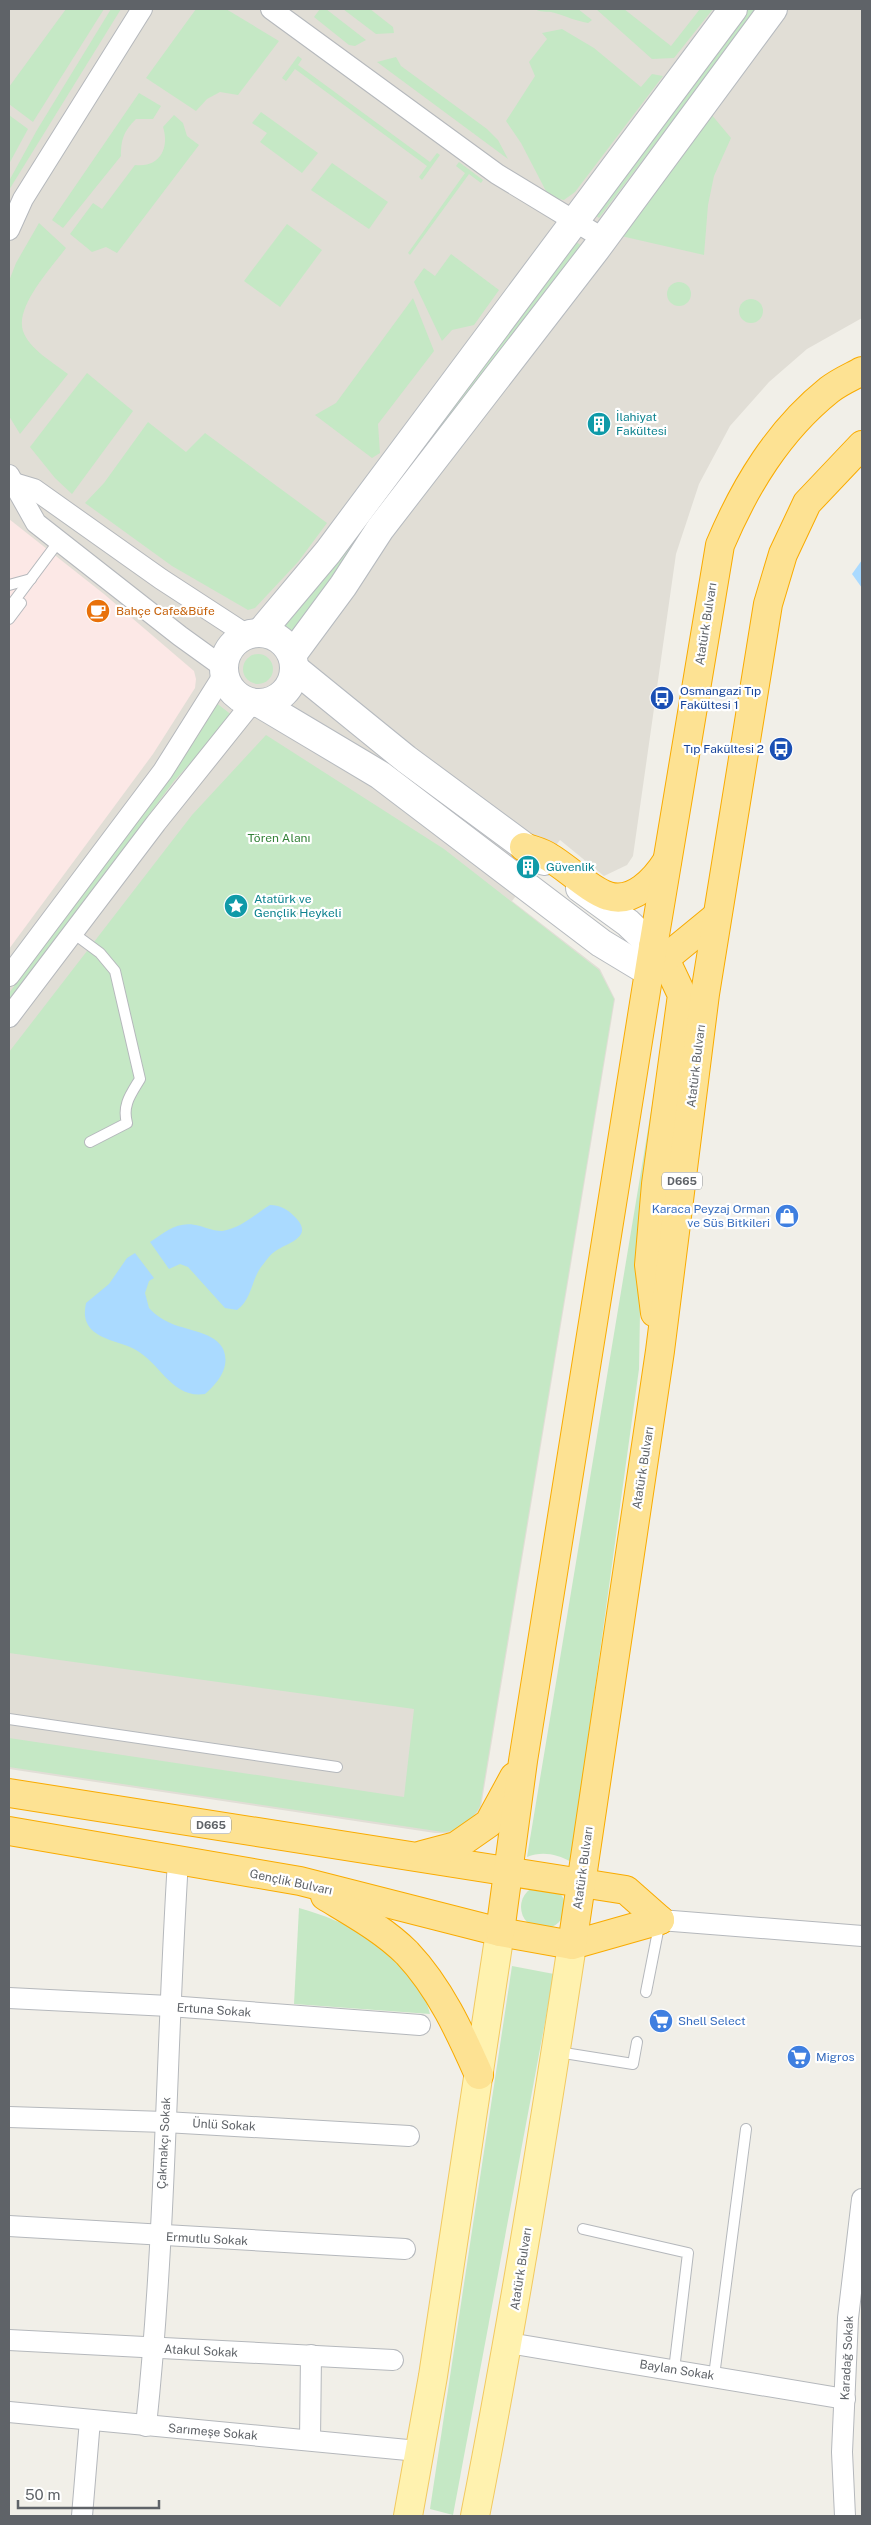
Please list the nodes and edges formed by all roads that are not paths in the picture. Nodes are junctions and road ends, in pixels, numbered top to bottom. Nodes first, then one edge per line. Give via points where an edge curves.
1 (142, 9) edge
2 (271, 9) edge
3 (733, 9) edge
4 (773, 9) edge
5 (575, 223) junction
6 (9, 230) edge
7 (604, 239) junction
8 (862, 371) edge
9 (862, 445) edge
10 (11, 479) edge
11 (76, 519) junction
12 (59, 541) junction
13 (31, 578) junction
14 (9, 585) edge
15 (9, 608) edge
16 (9, 619) edge
17 (253, 634) junction
18 (293, 661) junction
19 (223, 671) junction
20 (257, 704) junction
21 (524, 847) junction
22 (668, 860) junction
23 (718, 916) junction
24 (73, 933) junction
25 (656, 959) junction
26 (9, 976) edge
27 (9, 1017) edge
28 (90, 1142) dead end
29 (660, 1351) junction
30 (9, 1718) edge
31 (523, 1761) junction
32 (336, 1767) dead end
33 (9, 1793) edge
34 (9, 1830) edge
35 (414, 1857) junction
36 (178, 1860) junction
37 (508, 1870) junction
38 (300, 1882) junction
39 (580, 1883) junction
40 (660, 1920) junction
41 (500, 1932) junction
42 (862, 1936) edge
43 (572, 1945) junction
44 (646, 1992) dead end
45 (9, 1998) edge
46 (169, 2006) junction
47 (420, 2025) dead end
48 (637, 2042) dead end
49 (556, 2052) junction
50 (479, 2075) junction
51 (9, 2116) edge
52 (165, 2122) junction
53 (746, 2129) dead end
54 (409, 2136) dead end
55 (862, 2200) edge
56 (9, 2226) edge
57 (583, 2229) dead end
58 (159, 2236) junction
59 (405, 2249) dead end
60 (9, 2340) edge
61 (509, 2343) junction
62 (154, 2348) junction
63 (311, 2356) junction
64 (393, 2360) dead end
65 (674, 2370) junction
66 (714, 2376) junction
67 (845, 2399) junction
68 (9, 2412) edge
69 (90, 2420) junction
70 (146, 2426) junction
71 (310, 2440) junction
72 (418, 2451) junction
73 (82, 2516) edge
74 (408, 2516) edge
75 (475, 2516) edge
76 (844, 2516) edge

1 - 6 street via 23,199
2 - 5 street via 490,169
3 - 5 street
4 - 7 street
5 - 7 street
5 - 17 street via 328,552
7 - 18 street via 380,529
8 - 22 highway, Atatürk Bulvarı / D665 via 830,389 795,422 762,462 739,501 720,545
9 - 23 highway, Atatürk Bulvarı / D665 via 807,503 783,554 768,604
10 - 11 street via 34,489
10 - 12 street via 36,523
11 - 12 street
11 - 17 street via 160,579
12 - 13 lane
12 - 19 street
13 - 14 lane
13 - 15 lane
13 - 16 lane via 30,590
17 - 18 street via 277,638 286,645
17 - 19 street via 230,647
18 - 20 street via 292,681 285,692 274,700
18 - 21 street via 406,759
19 - 20 street via 231,690 244,701
19 - 26 street via 163,771
20 - 24 street via 156,823
20 - 25 street via 380,775 601,943
21 - 22 highway via 548,855 608,896 626,896 641,890 656,878
21 - 25 street via 628,923
22 - 25 highway, Atatürk Bulvarı / D665
23 - 25 highway
23 - 29 highway, Atatürk Bulvarı / D665
24 - 27 street
24 - 28 lane via 100,953 115,972 140,1079 124,1112 127,1123
25 - 29 highway via 682,995 656,1184 649,1265
25 - 31 highway, Atatürk Bulvarı / D665
29 - 39 highway, Atatürk Bulvarı / D665
30 - 32 lane
31 - 35 highway, D665 via 489,1823 456,1846
31 - 37 highway, Atatürk Bulvarı
33 - 35 highway, D665
34 - 36 highway, Gençlik Bulvarı
35 - 37 highway, D665
36 - 38 highway, Gençlik Bulvarı
36 - 46 street, Çakmakçı Sokak
37 - 39 highway
37 - 41 highway, Atatürk Bulvarı
38 - 41 highway, Gençlik Bulvarı
38 - 50 highway via 380,1930 406,1953 427,1977 457,2025
39 - 40 highway via 626,1890
39 - 43 highway, Atatürk Bulvarı / D665
40 - 42 street
40 - 43 highway
40 - 44 lane
41 - 43 highway, Gençlik Bulvarı
41 - 50 main road
43 - 49 main road, Atatürk Bulvarı
45 - 46 street, Ertuna Sokak
46 - 47 street, Ertuna Sokak
46 - 52 street, Çakmakçı Sokak
48 - 49 lane via 633,2064
49 - 61 main road, Atatürk Bulvarı
50 - 72 main road
51 - 52 street, Ünlü Sokak
52 - 54 street, Ünlü Sokak
52 - 58 street, Çakmakçı Sokak
53 - 66 lane
55 - 67 street, Karadağ Sokak via 848,2318
56 - 58 street, Ermutlu Sokak
57 - 65 lane via 688,2253
58 - 59 street, Ermutlu Sokak
58 - 62 street, Çakmakçı Sokak
60 - 62 street, Atakul Sokak
61 - 65 street, Baylan Sokak
61 - 75 main road, Atatürk Bulvarı
62 - 63 street, Atakul Sokak
62 - 70 street, Çakmakçı Sokak
63 - 64 street, Atakul Sokak
63 - 71 street
65 - 66 street, Baylan Sokak
66 - 67 street, Baylan Sokak
67 - 76 street, Karadağ Sokak via 842,2452
68 - 69 street, Sarımeşe Sokak
69 - 70 street, Sarımeşe Sokak
69 - 73 street
70 - 71 street, Sarımeşe Sokak
71 - 72 street, Sarımeşe Sokak
72 - 74 main road

